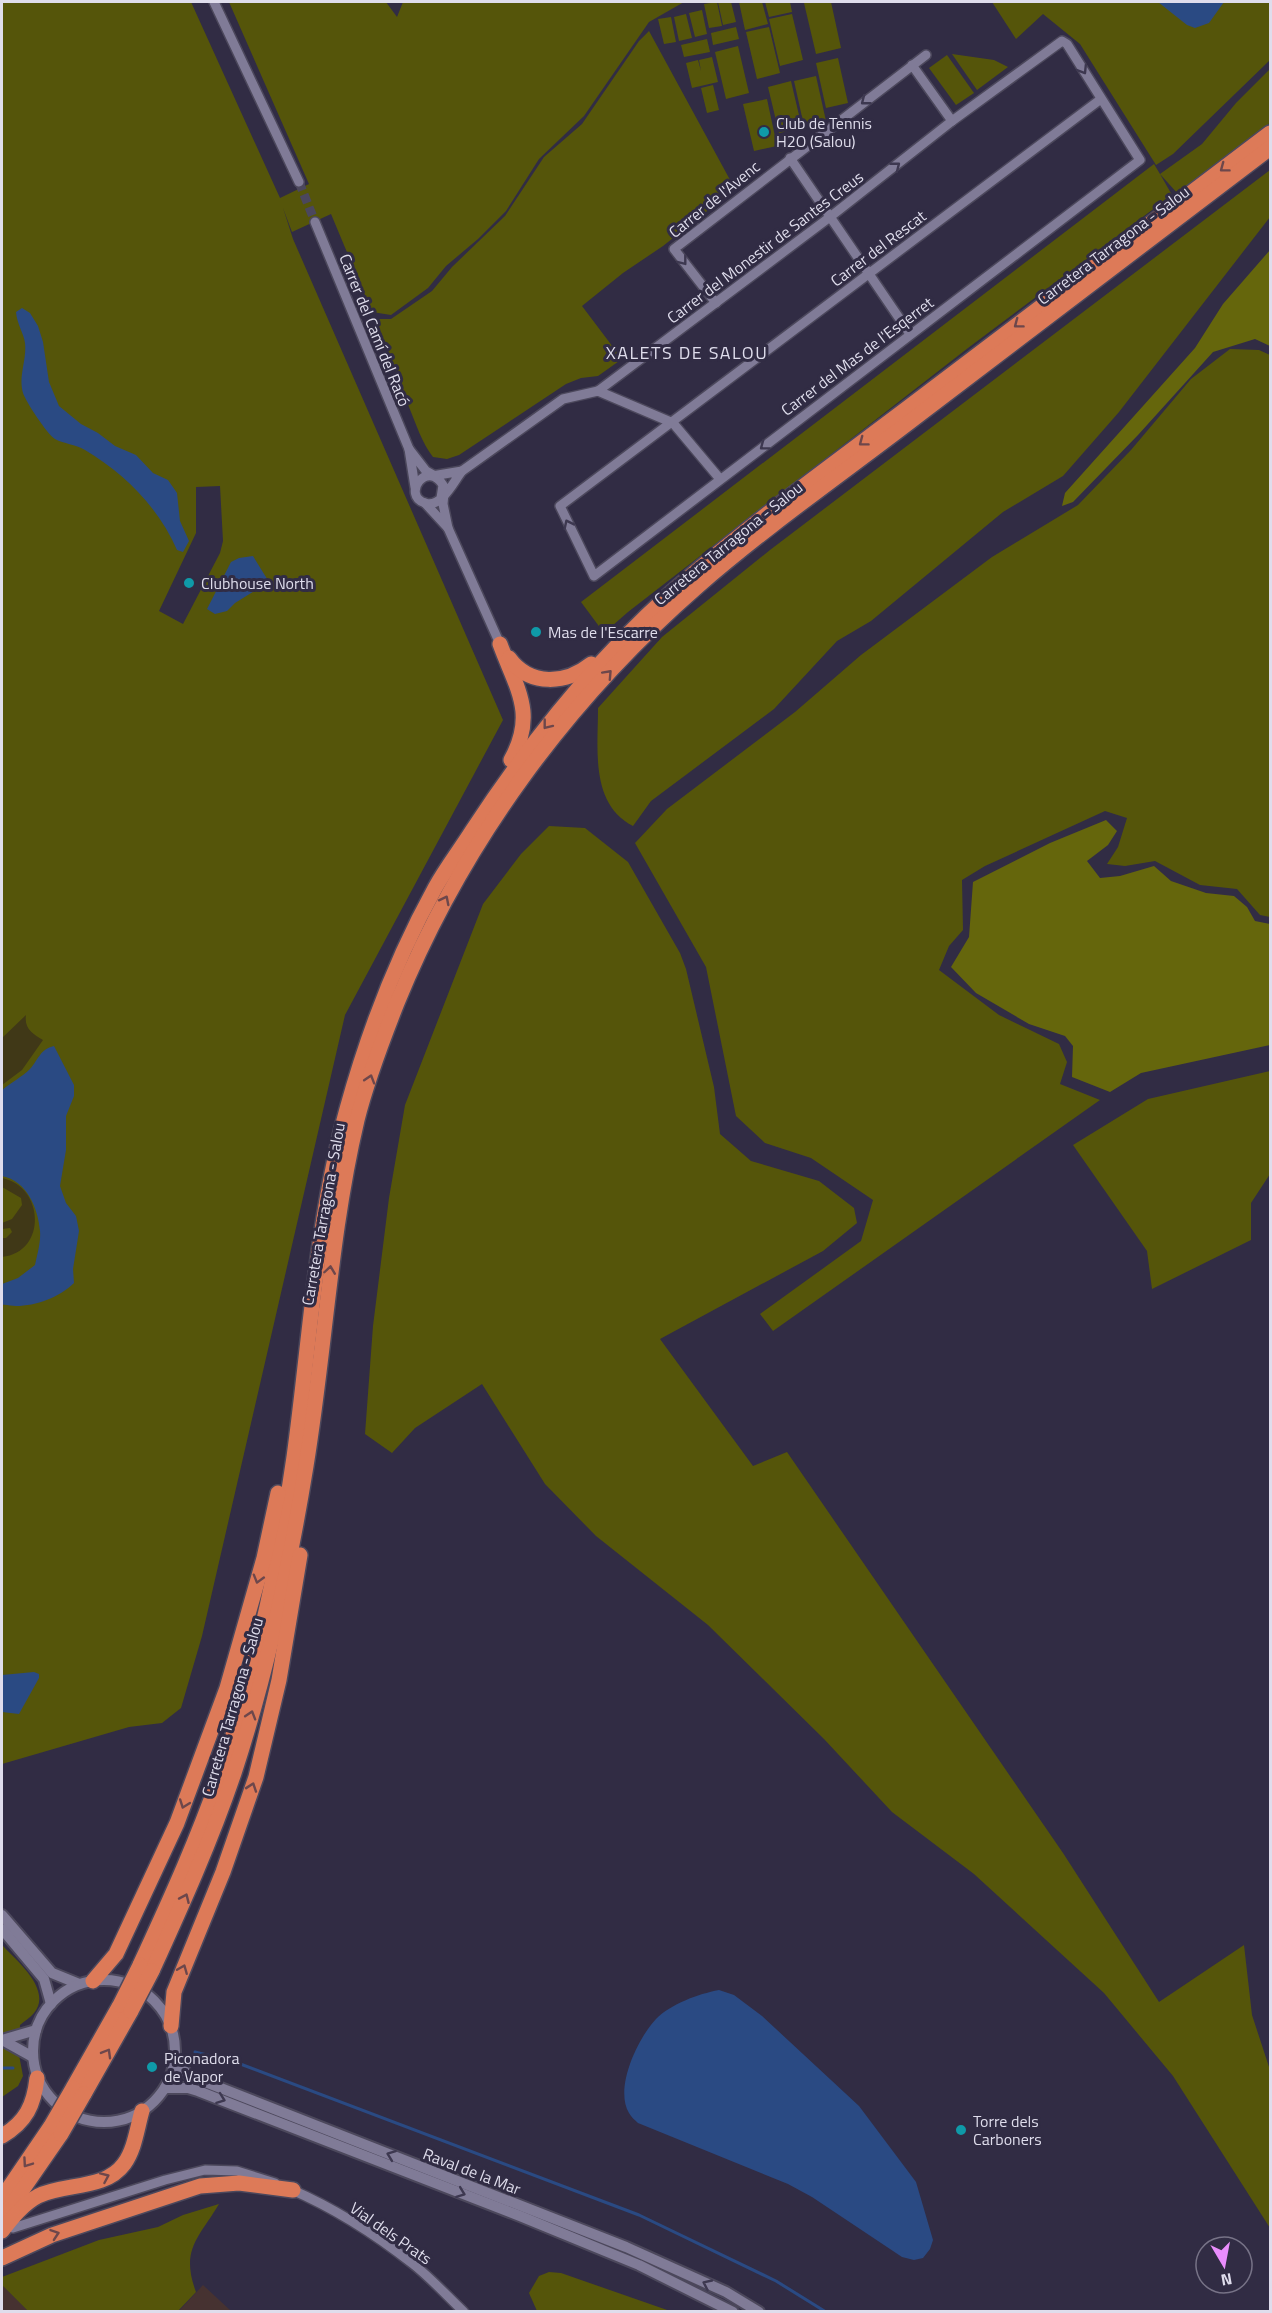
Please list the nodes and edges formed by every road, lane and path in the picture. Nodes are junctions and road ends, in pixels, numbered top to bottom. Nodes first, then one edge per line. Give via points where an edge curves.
1 (214, 2) edge
2 (926, 55) dead end
3 (912, 65) junction
4 (1101, 99) junction
5 (952, 121) junction
6 (1270, 133) edge
7 (1270, 148) edge
8 (789, 158) junction
9 (299, 182) tunnel mouth
10 (830, 217) junction
11 (315, 222) tunnel mouth
12 (869, 274) junction
13 (716, 303) junction
14 (910, 334) junction
15 (598, 391) junction
16 (673, 423) junction
17 (409, 449) junction
18 (462, 471) junction
19 (434, 476) junction
20 (720, 479) junction
21 (415, 489) junction
22 (443, 494) junction
23 (425, 503) junction
24 (448, 528) junction
25 (594, 576) joint
26 (626, 636) junction
27 (500, 644) junction
28 (469, 836) junction
29 (323, 1328) junction
30 (308, 1337) junction
31 (2, 1916) edge
32 (2, 1929) edge
33 (146, 1968) junction
34 (86, 1983) junction
35 (51, 2004) junction
36 (171, 2026) junction
37 (36, 2030) junction
38 (2, 2040) edge
39 (33, 2056) junction
40 (174, 2062) junction
41 (38, 2078) junction
42 (165, 2088) junction
43 (142, 2111) junction
44 (56, 2130) junction
45 (5, 2134) edge
46 (293, 2190) junction
47 (2, 2198) edge
48 (5, 2226) edge
49 (2, 2258) edge
50 (464, 2312) edge
51 (733, 2312) edge
52 (759, 2312) edge

1 - 9 street
2 - 3 street, Carrer de l'Avenc
3 - 5 street
3 -> 8 street, Carrer de l'Avenc
5 -> 4 street, Carrer del Monestir de Santes Creus via 1062,41
4 - 12 street, Carrer del Rescat
4 - 14 street, Carrer del Mas de l'Esqerret via 1140,160
10 -> 5 street, Carrer del Monestir de Santes Creus
6 -> 26 highway, Carretera Tarragona - Salou via 691,575
29 -> 7 highway, Carretera Tarragona - Salou via 339,1208 358,1117 380,1047 417,955 449,892 542,751 584,699 698,586
8 - 10 street
8 -> 13 street, Carrer de l'Avenc via 674,249
10 - 12 street
10 - 13 street, Carrer del Monestir de Santes Creus
11 - 17 street, Carrer del Camí del Racó
12 - 14 street
12 - 16 street, Carrer del Rescat
13 - 15 street, Carrer del Monestir de Santes Creus
14 -> 20 street, Carrer del Mas de l'Esqerret
15 - 16 street
15 - 18 street via 563,399
16 - 20 street
25 -> 16 street, Carrer del Rescat via 560,507
17 - 19 street, Carrer del Camí del Racó
17 - 21 street, Carrer del Camí del Racó
18 - 19 street
18 - 22 street
19 - 21 street via 422,478
19 - 22 street via 443,485
20 - 25 street, Carrer del Mas de l'Esqerret
21 - 23 street
22 - 23 street via 434,503
22 - 24 street
23 - 24 street
24 - 27 street
26 - 27 highway via 579,674 562,680 536,677 520,670
26 -> 28 highway, Carretera Tarragona - Salou via 521,758
27 - 28 highway via 520,696 524,728 518,747 477,812
28 - 30 highway, Carretera Tarragona - Salou via 437,885 405,948 367,1042 346,1114 324,1218
33 -> 29 highway, Carretera Tarragona - Salou via 200,1866 263,1676 287,1575 307,1460
36 -> 29 highway via 174,1992 256,1778 279,1680 314,1460
30 - 33 highway, Carretera Tarragona - Salou via 292,1469 274,1574 251,1673 222,1767
30 -> 34 highway via 264,1558 226,1688 177,1823 116,1954
31 - 34 street via 52,1973
32 - 35 street via 44,1979
33 - 44 highway, Carretera Tarragona - Salou, bridge
34 - 35 street via 64,1992
34 - 36 street via 121,1982 140,1990 156,2002
35 - 37 street
36 - 40 street
37 - 38 street
37 - 39 street
38 - 39 street
39 - 41 street
40 - 42 street
52 -> 40 street, Raval de la Mar via 726,2292 626,2247 190,2076
41 - 43 street via 52,2101 82,2119 110,2122
41 - 45 highway via 27,2115
42 - 43 street
42 -> 51 street, Raval de la Mar via 198,2091 509,2211 639,2265
48 -> 43 highway via 40,2195 99,2181 117,2172 128,2158
44 -> 47 highway
44 - 48 highway
46 - 48 street, Vial dels Prats via 237,2171 205,2170
49 -> 46 highway via 52,2235 200,2186 239,2183
46 - 50 street, Vial dels Prats via 342,2216 415,2265

